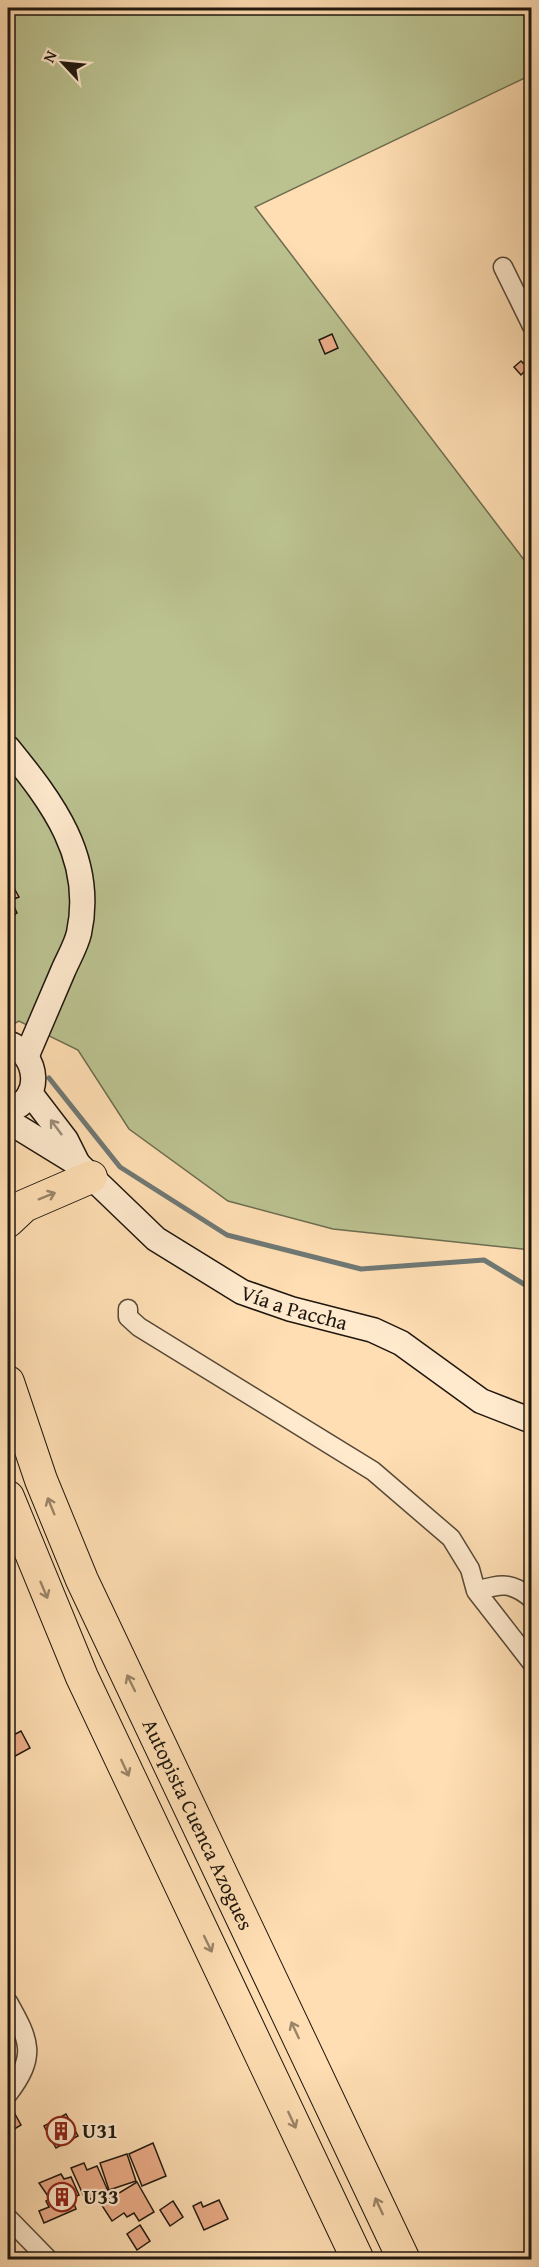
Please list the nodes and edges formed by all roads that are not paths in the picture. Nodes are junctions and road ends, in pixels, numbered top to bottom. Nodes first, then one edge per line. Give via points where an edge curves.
1 (503, 267) dead end
2 (531, 327) edge
3 (8, 748) edge
4 (17, 1049) edge
5 (30, 1092) junction
6 (8, 1110) edge
7 (8, 1121) edge
8 (85, 1170) junction
9 (8, 1221) edge
10 (128, 1310) dead end
11 (8, 1382) edge
12 (531, 1421) edge
13 (8, 1497) edge
14 (476, 1591) junction
15 (531, 1599) edge
16 (531, 1663) edge
17 (8, 2002) edge
18 (8, 2094) edge
19 (8, 2218) edge
20 (49, 2259) edge
21 (358, 2259) edge
22 (404, 2259) edge

1 - 2 street
3 - 4 main road via 44,792 69,835 82,902 78,934
4 - 5 main road via 34,1073
5 - 6 main road via 23,1102
8 -> 5 main road, Vía a Paccha
7 - 8 main road, Vía a Paccha
9 -> 8 highway via 24,1206
8 - 12 main road, Vía a Paccha via 156,1239 242,1293 373,1330 401,1343 481,1401
10 - 14 street via 128,1317 139,1327 373,1471 451,1538 470,1569
22 -> 11 highway, Autopista Cuenca Azogues via 82,1580 41,1480
13 -> 21 highway, Autopista Cuenca Azogues via 82,1677
14 - 15 street via 501,1584 520,1589
14 - 16 street
17 - 18 street via 24,2029 28,2054 22,2075
19 - 20 street

